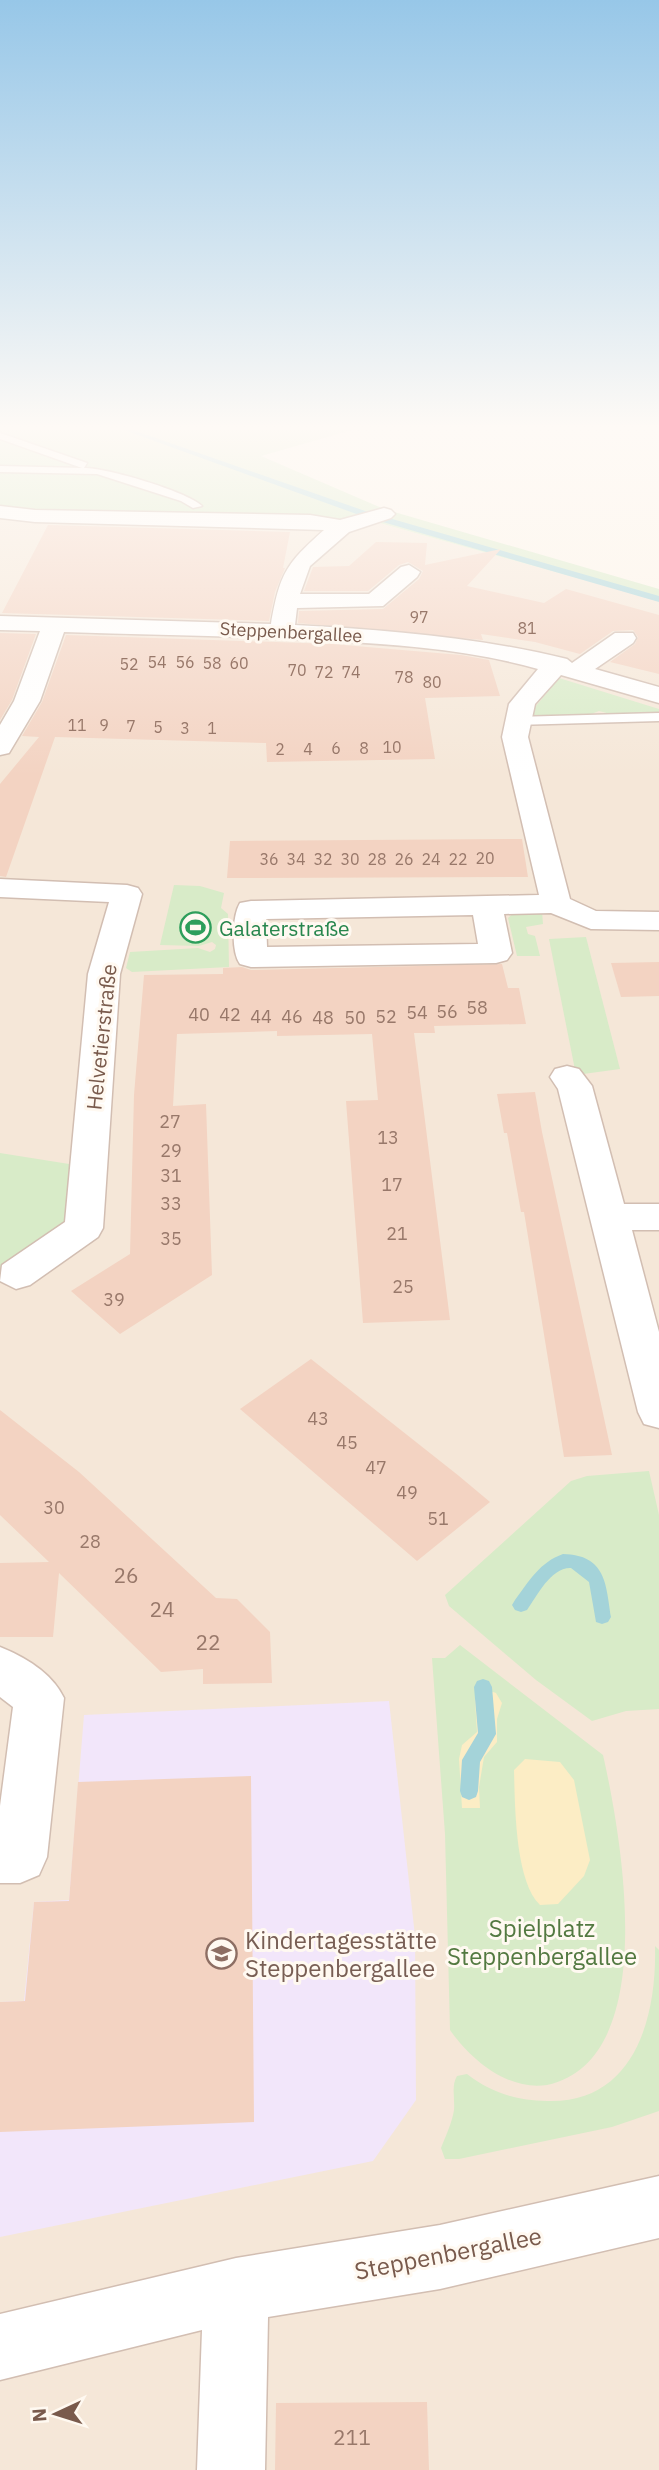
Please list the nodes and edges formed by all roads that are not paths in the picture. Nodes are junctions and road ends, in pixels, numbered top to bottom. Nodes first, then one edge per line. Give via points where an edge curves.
1 (323, 545) edge
2 (409, 572) dead end
3 (288, 601) junction
4 (0, 623) edge
5 (55, 624) junction
6 (282, 631) junction
7 (624, 638) dead end
8 (568, 667) junction
9 (659, 695) edge
10 (659, 718) edge
11 (515, 721) junction
12 (0, 747) edge
13 (0, 888) edge
14 (556, 904) junction
15 (487, 906) junction
16 (659, 921) edge
17 (567, 1077) dead end
18 (609, 1217) junction
19 (659, 1217) edge
20 (16, 1275) dead end
21 (659, 1412) edge
22 (0, 1669) edge
23 (0, 1857) edge
24 (659, 2207) edge
25 (236, 2290) junction
26 (0, 2347) edge
27 (231, 2470) edge

1 - 3 street via 300,563
2 - 3 street via 375,601
3 - 6 street
4 - 5 street, Steppenbergallee
5 - 6 street, Steppenbergallee
5 - 12 street via 27,701
6 - 8 street, Steppenbergallee via 417,639
7 - 8 street
8 - 9 street, Steppenbergallee
8 - 11 street via 529,692
10 - 11 lane
11 - 14 street
13 - 20 street, Helvetierstraße via 127,894 104,974 84,1228
14 - 15 street
14 - 16 street via 591,920
15 - 15 street via 251,910 251,957 496,953
17 - 18 street via 575,1086
18 - 19 street
18 - 21 street
22 - 23 street via 39,1698 20,1857
24 - 25 street, Steppenbergallee via 440,2258
25 - 26 street, Steppenbergallee
25 - 27 street

